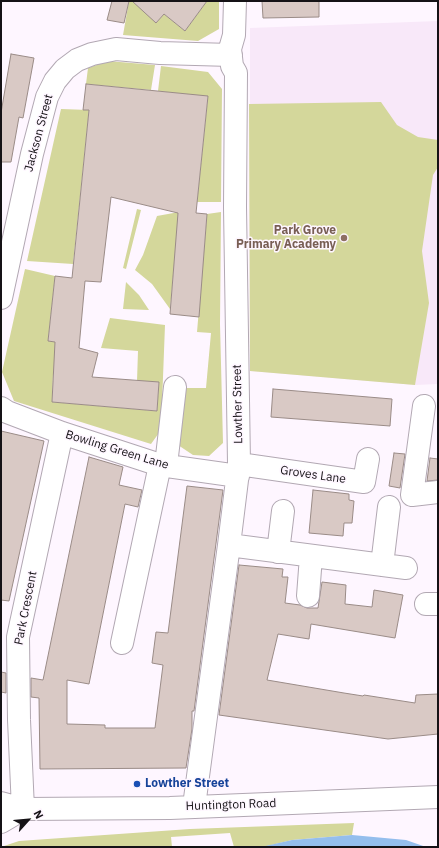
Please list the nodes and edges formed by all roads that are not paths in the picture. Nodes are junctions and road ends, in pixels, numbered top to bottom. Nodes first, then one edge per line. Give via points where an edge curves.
1 (235, 1) edge
2 (231, 55) junction
3 (1, 298) edge
4 (175, 387) dead end
5 (424, 406) dead end
6 (1, 408) edge
7 (62, 433) junction
8 (368, 459) dead end
9 (163, 465) junction
10 (238, 470) junction
11 (438, 492) edge
12 (389, 506) dead end
13 (283, 511) dead end
14 (229, 545) junction
15 (278, 552) junction
16 (311, 556) junction
17 (382, 565) junction
18 (406, 568) dead end
19 (308, 596) dead end
20 (122, 644) dead end
21 (438, 797) edge
22 (1, 803) edge
23 (194, 806) junction
24 (23, 809) junction
25 (1, 822) edge

1 - 2 street, Lowther Street
2 - 3 street, Jackson Street via 116,49 92,54 77,60 65,69 47,97
2 - 10 street, Lowther Street via 236,73
4 - 9 street
5 - 11 street via 412,495
6 - 7 street, Bowling Green Lane
7 - 9 street, Bowling Green Lane
7 - 24 street, Park Crescent via 18,636
8 - 10 street, Groves Lane via 364,482
9 - 10 street, Bowling Green Lane
9 - 20 street
10 - 14 street, Lowther Street
12 - 17 street
13 - 15 street
14 - 15 street
14 - 23 street, Lowther Street
15 - 16 street
16 - 17 street
16 - 19 street
17 - 18 street
21 - 23 street, Huntington Road
22 - 24 street, Huntington Road
23 - 24 street, Huntington Road
24 - 25 street

